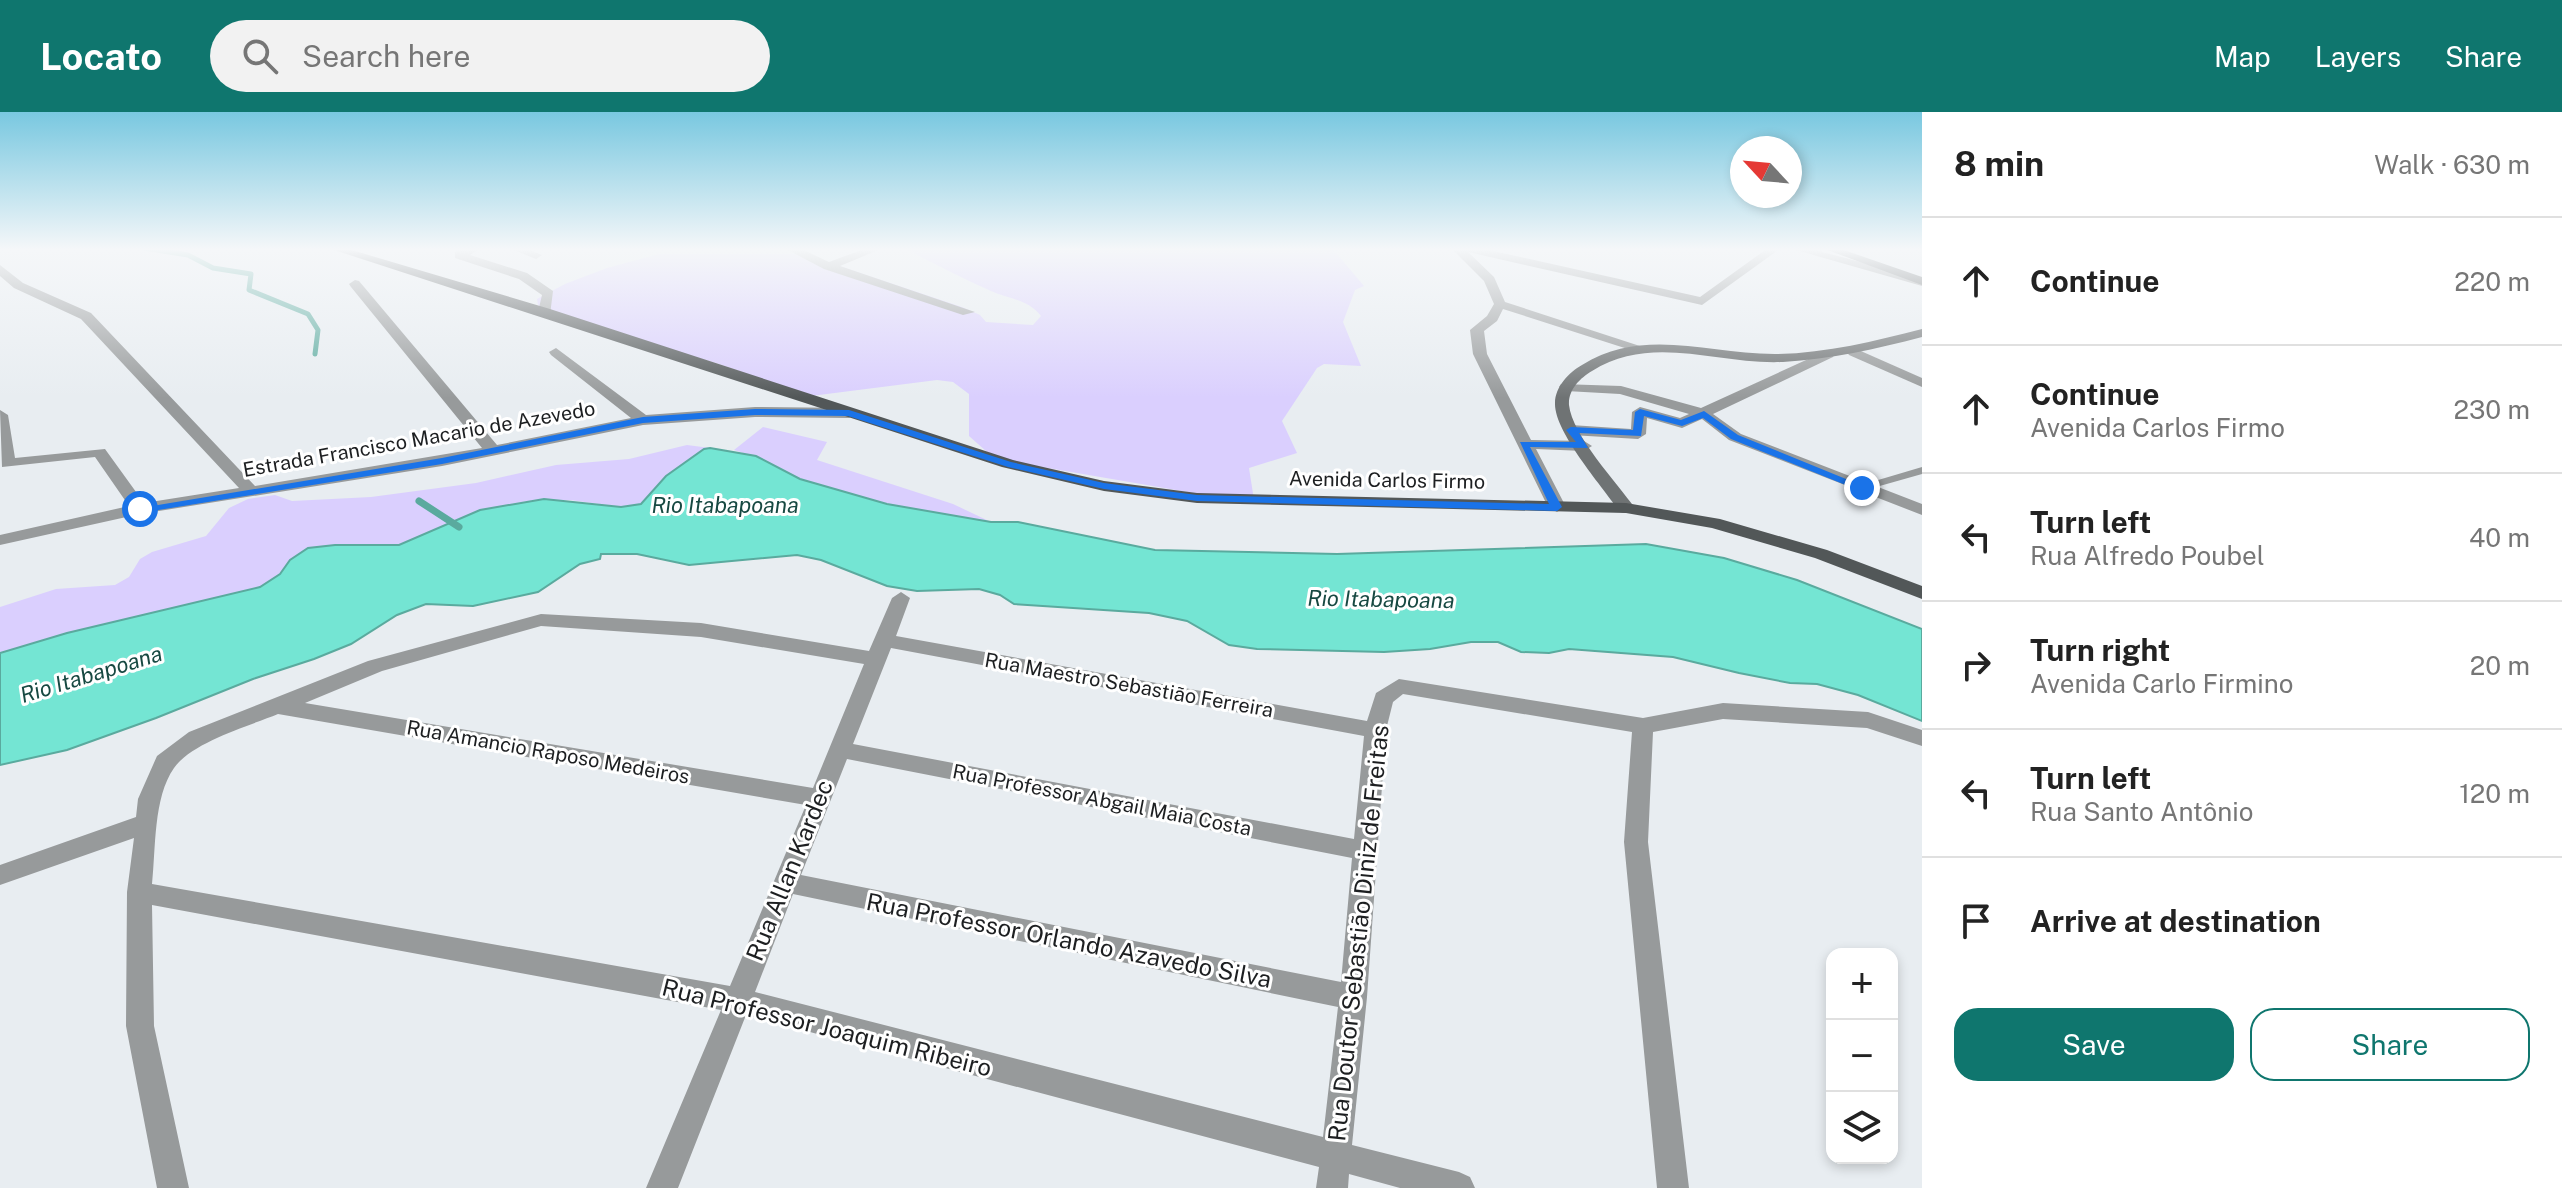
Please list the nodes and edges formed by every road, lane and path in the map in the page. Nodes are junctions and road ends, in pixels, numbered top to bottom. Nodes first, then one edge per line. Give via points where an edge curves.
1 (53, 298) edge
2 (367, 298) edge
3 (500, 298) edge
4 (548, 298) edge
5 (926, 298) edge
6 (1498, 298) edge
7 (1500, 304) junction
8 (545, 312) junction
9 (968, 312) dead end
10 (1922, 333) edge
11 (1639, 348) junction
12 (556, 352) dead end
13 (1854, 352) junction
14 (1828, 354) junction
15 (1922, 383) edge
16 (1566, 387) junction
17 (849, 413) junction
18 (1704, 414) junction
19 (0, 415) edge
20 (643, 420) junction
21 (1571, 430) junction
22 (1523, 444) junction
23 (1584, 446) junction
24 (493, 451) junction
25 (1922, 470) edge
26 (1862, 488) junction
27 (251, 491) junction
28 (1557, 507) junction
29 (1626, 508) junction
30 (140, 509) junction
31 (1922, 510) edge
32 (0, 540) edge
33 (1922, 593) edge
34 (901, 598) dead end
35 (878, 650) junction
36 (277, 706) junction
37 (1643, 726) junction
38 (1375, 730) junction
39 (1922, 738) edge
40 (838, 749) junction
41 (818, 798) junction
42 (147, 823) junction
43 (1365, 851) junction
44 (0, 875) edge
45 (784, 882) junction
46 (139, 892) junction
47 (1353, 997) junction
48 (737, 1000) junction
49 (1336, 1158) junction
50 (173, 1188) edge
51 (662, 1188) edge
52 (1332, 1188) edge
53 (1459, 1188) edge
54 (1673, 1188) edge

1 - 27 street via 86,316
2 - 24 street
3 - 8 main road, Avenida Carlos Firmo
4 - 8 street
5 - 9 street
6 - 7 street
7 - 11 street
7 - 22 street via 1477,330 1480,354
8 - 17 main road, Avenida Carlos Firmo
10 - 13 street
11 - 14 street via 1688,347 1775,358
11 - 16 street via 1597,359
12 - 20 street
13 - 14 street
13 - 15 street
14 - 18 street
16 - 18 street via 1635,393
16 - 21 street via 1562,407
17 - 20 street, Estrada Francisco Macario de Azevedo via 755,412
17 - 28 main road, Avenida Carlos Firmo via 1008,464 1104,486 1197,498
18 - 21 street via 1682,423 1640,412 1638,434
18 - 26 street via 1735,437
19 - 30 street via 8,464 99,452
20 - 24 street, Estrada Francisco Macario de Azevedo
21 - 23 street
22 - 23 street
22 - 28 street
23 - 29 street
24 - 27 street, Estrada Francisco Macario de Azevedo
25 - 26 lane
26 - 31 street
27 - 30 street, Estrada Francisco Macario de Azevedo
28 - 29 main road, Avenida Carlos Firmo
29 - 33 main road, Avenida Carlos Firmo via 1714,523 1821,554
30 - 32 street, Estrada Francisco Macario de Azevedo
34 - 35 street, Rua Allan Kardec
35 - 36 street, Rua Maestro Sebastião Ferreira via 701,630 541,620 375,666
35 - 38 street, Rua Maestro Sebastião Ferreira
35 - 40 street, Rua Allan Kardec
36 - 41 street, Rua Amancio Raposo Medeiros
36 - 42 street, Rua Maestro Sebastião Ferreira via 197,738 165,762
37 - 38 street, Rua Doutor Sebastião Diniz de Freitas via 1399,686 1383,698
37 - 39 street via 1723,711 1868,720
37 - 54 street via 1636,842
38 - 43 street, Rua Doutor Sebastião Diniz de Freitas
40 - 41 street, Rua Allan Kardec
40 - 43 street, Rua Professor Abgail Maia Costa
41 - 45 street, Rua Allan Kardec
42 - 44 street
42 - 46 street, Rua Maestro Sebastião Ferreira
43 - 47 street, Rua Doutor Sebastião Diniz de Freitas
45 - 47 street, Rua Professor Orlando Azavedo Silva
45 - 48 street, Rua Allan Kardec
46 - 48 street, Rua Professor Joaquim Ribeiro
46 - 50 street, Rua Maestro Sebastião Ferreira via 140,1026
47 - 49 street, Rua Doutor Sebastião Diniz de Freitas
48 - 49 street, Rua Professor Joaquim Ribeiro
48 - 51 street, Rua Allan Kardec
49 - 52 street, Rua Doutor Sebastião Diniz de Freitas
49 - 53 street, Rua Professor Joaquim Ribeiro

